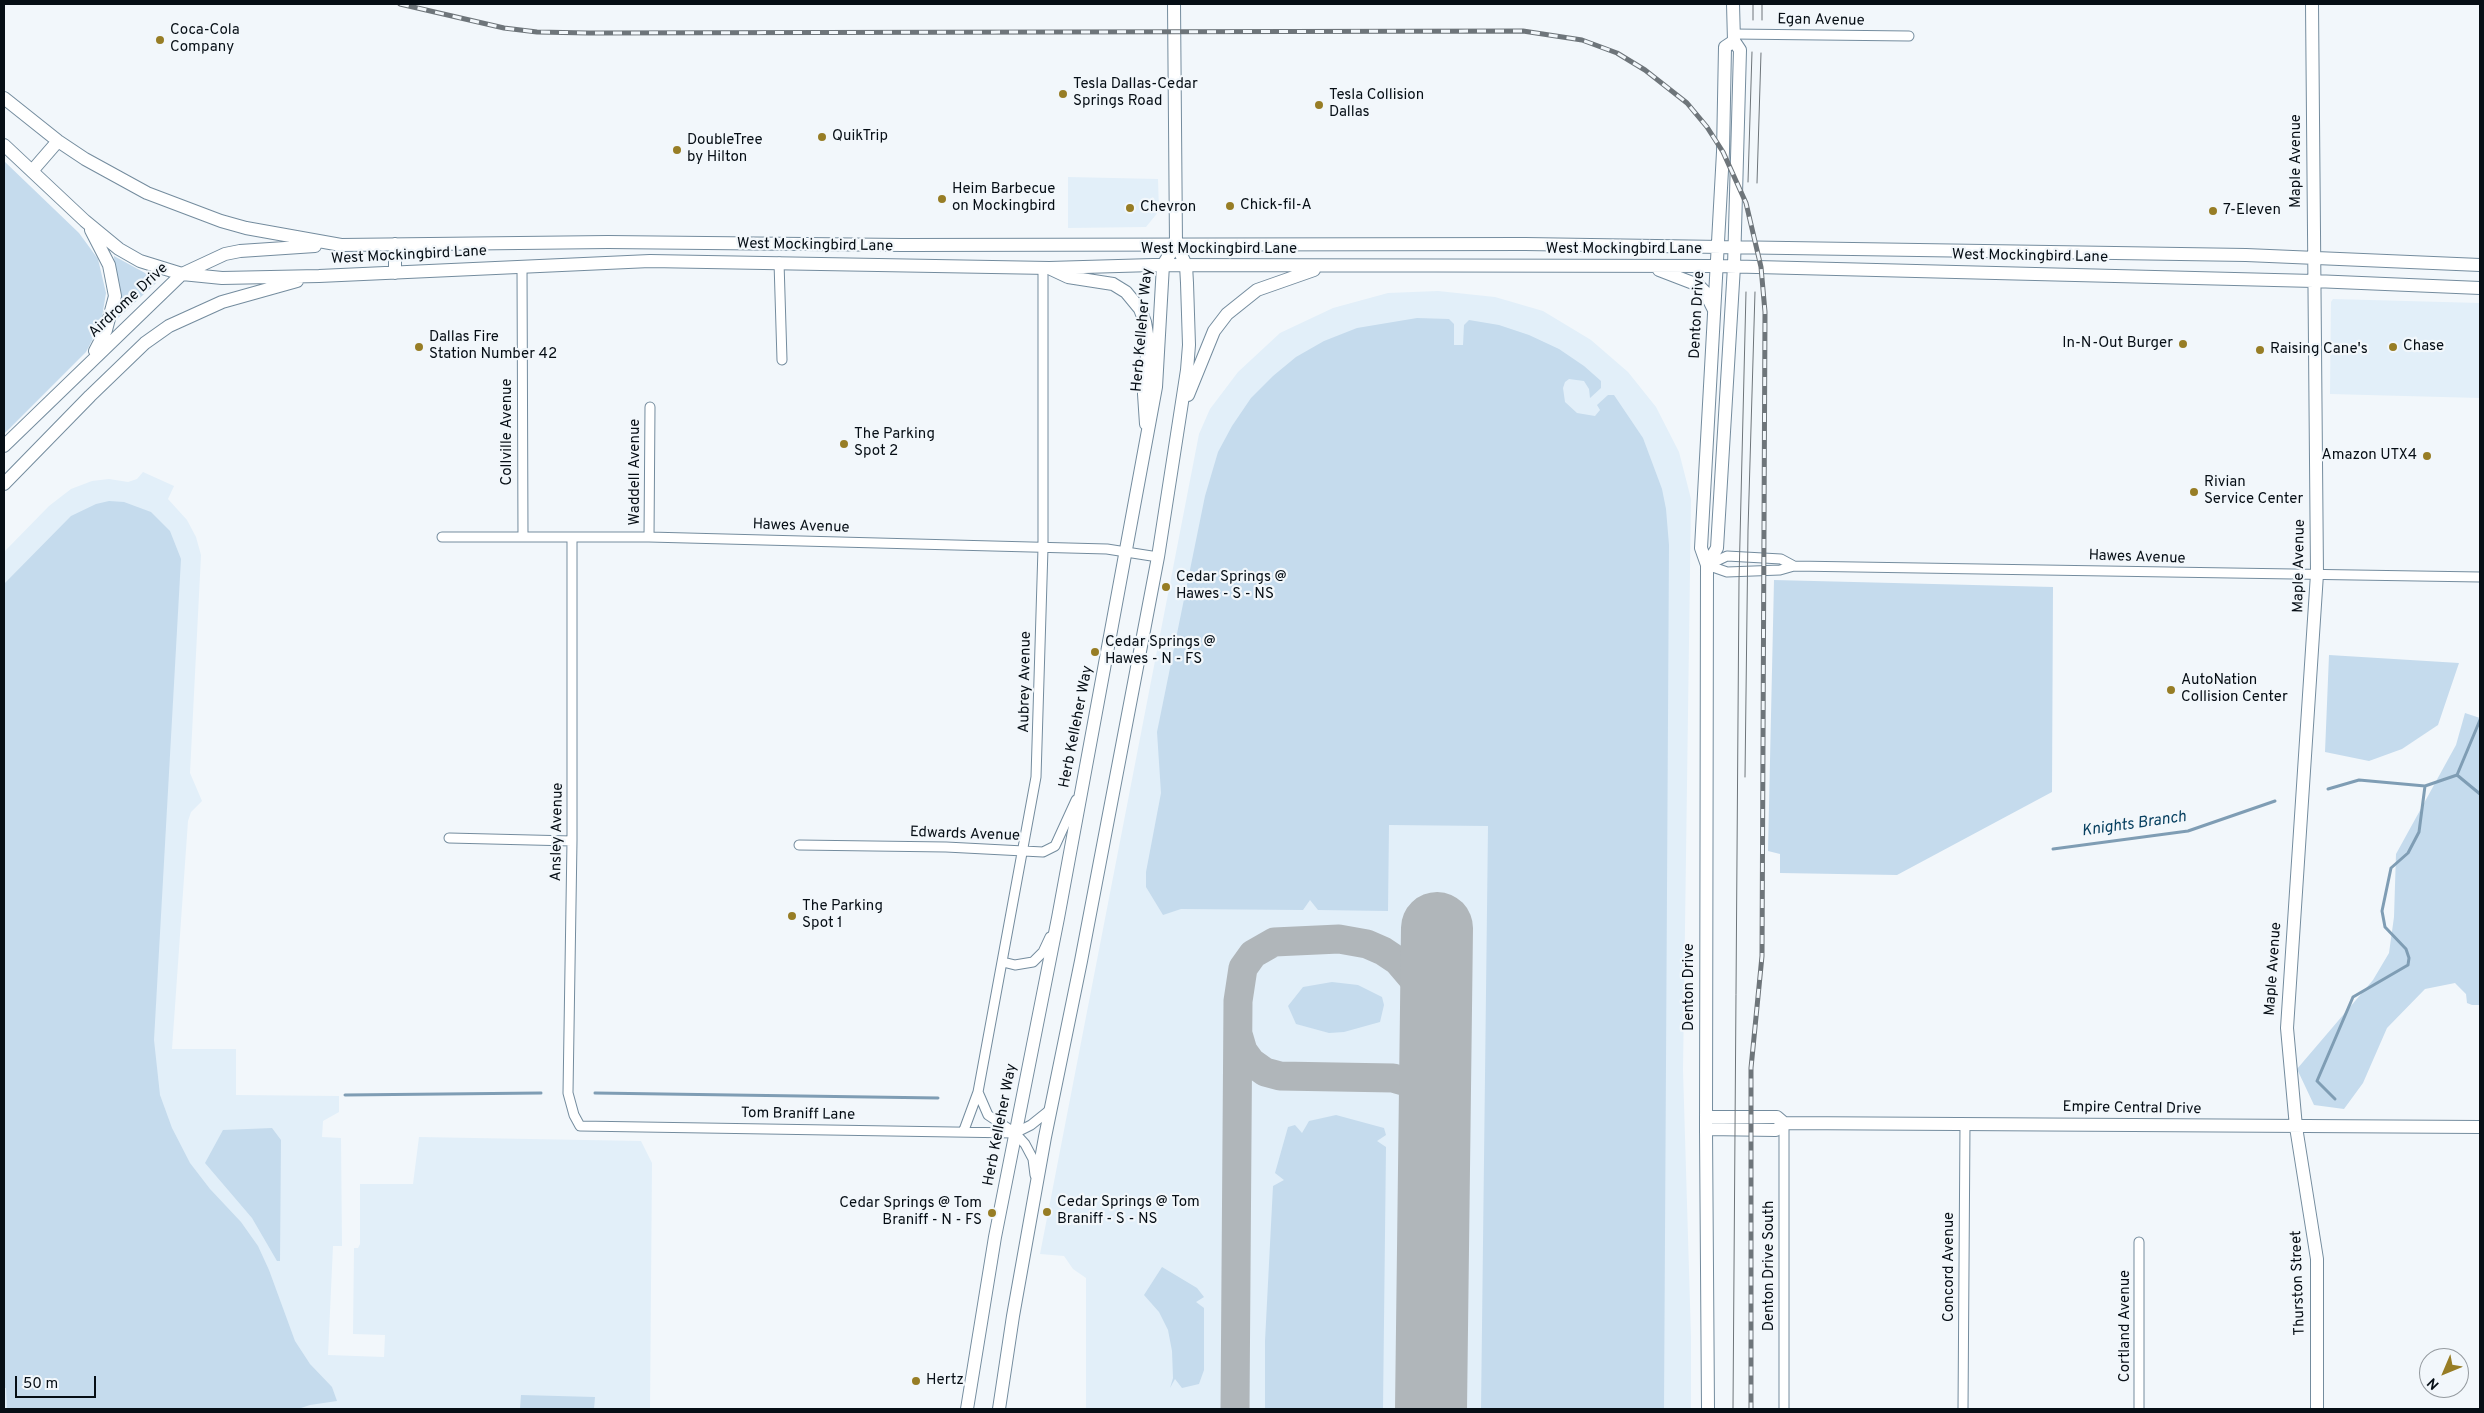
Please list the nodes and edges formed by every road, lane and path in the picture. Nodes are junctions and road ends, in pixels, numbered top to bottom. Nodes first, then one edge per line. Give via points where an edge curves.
1 (1174, 4) edge
2 (1733, 4) edge
3 (2312, 4) edge
4 (1909, 36) dead end
5 (1733, 37) junction
6 (4, 98) edge
7 (58, 141) junction
8 (4, 146) edge
9 (32, 171) junction
10 (85, 222) junction
11 (608, 242) junction
12 (396, 244) junction
13 (779, 244) junction
14 (1176, 244) junction
15 (1525, 244) junction
16 (340, 245) junction
17 (903, 245) junction
18 (1718, 246) junction
19 (1734, 246) junction
20 (1925, 250) junction
21 (2132, 254) junction
22 (2313, 257) junction
23 (607, 262) junction
24 (779, 262) junction
25 (902, 264) junction
26 (1163, 265) junction
27 (1186, 265) junction
28 (2476, 265) edge
29 (522, 266) junction
30 (1524, 266) junction
31 (1644, 266) junction
32 (1718, 266) junction
33 (1734, 266) junction
34 (1323, 267) junction
35 (1046, 268) junction
36 (1925, 271) junction
37 (395, 273) junction
38 (182, 274) junction
39 (319, 276) junction
40 (2131, 276) junction
41 (2314, 281) junction
42 (2475, 288) edge
43 (1715, 311) junction
44 (782, 360) dead end
45 (89, 361) junction
46 (650, 407) dead end
47 (1180, 416) junction
48 (1148, 431) junction
49 (4, 446) edge
50 (4, 484) edge
51 (442, 536) dead end
52 (523, 537) junction
53 (572, 537) junction
54 (649, 537) junction
55 (1043, 548) junction
56 (1127, 552) junction
57 (1158, 557) junction
58 (1707, 565) junction
59 (1794, 566) junction
60 (2317, 574) junction
61 (2480, 577) edge
62 (1084, 778) junction
63 (449, 838) dead end
64 (572, 840) junction
65 (799, 846) dead end
66 (1023, 850) junction
67 (1058, 918) junction
68 (1003, 962) junction
69 (978, 1092) junction
70 (1051, 1109) junction
71 (1784, 1122) junction
72 (1706, 1123) junction
73 (1965, 1124) junction
74 (580, 1126) joint
75 (2296, 1127) junction
76 (2480, 1127) edge
77 (964, 1130) junction
78 (1015, 1132) junction
79 (1036, 1185) junction
80 (2139, 1242) dead end
81 (967, 1409) edge
82 (999, 1409) edge
83 (1708, 1409) edge
84 (1784, 1409) edge
85 (1963, 1409) edge
86 (2139, 1409) edge
87 (2317, 1409) edge

1 - 14 main road
2 - 5 main road, Denton Drive
3 - 22 main road, Maple Avenue
4 - 5 street, Egan Avenue
5 - 18 main road, Denton Drive via 1725,47
5 - 19 main road, Denton Drive via 1740,50
6 - 7 main road, West Mockingbird Lane
7 - 9 main road
7 - 16 main road, West Mockingbird Lane via 106,172 147,193 220,221
8 - 9 main road, West Mockingbird Lane
9 - 10 main road, West Mockingbird Lane
10 - 38 main road, West Mockingbird Lane via 140,261
10 - 45 main road via 109,265 115,296 106,330
11 - 12 main road, West Mockingbird Lane
11 - 13 main road, West Mockingbird Lane
11 - 23 main road
12 - 16 main road, West Mockingbird Lane
12 - 37 main road
13 - 17 main road, West Mockingbird Lane
13 - 24 main road
14 - 15 main road, West Mockingbird Lane
14 - 17 main road, West Mockingbird Lane
14 - 26 main road, Herb Kelleher Way
14 - 27 main road
15 - 18 main road, West Mockingbird Lane
15 - 30 main road
16 - 38 main road, Airdrome Drive via 240,251 225,254
17 - 25 main road
18 - 19 main road, West Mockingbird Lane
18 - 32 main road, Denton Drive
19 - 20 main road, West Mockingbird Lane
19 - 33 main road, Denton Drive
20 - 21 main road, West Mockingbird Lane
20 - 36 main road
21 - 22 main road, West Mockingbird Lane
21 - 40 main road
22 - 28 main road, West Mockingbird Lane
22 - 41 main road, Maple Avenue
23 - 24 main road, West Mockingbird Lane
23 - 29 main road, West Mockingbird Lane
24 - 25 main road, West Mockingbird Lane
24 - 44 street
25 - 35 main road, West Mockingbird Lane
26 - 27 main road, West Mockingbird Lane
26 - 35 main road, West Mockingbird Lane
26 - 48 main road, Herb Kelleher Way via 1160,353
27 - 34 main road, West Mockingbird Lane
27 - 47 main road via 1189,345
28 - 42 main road
29 - 37 main road, West Mockingbird Lane
29 - 52 street, Collville Avenue
30 - 31 main road, West Mockingbird Lane
30 - 34 main road, West Mockingbird Lane
31 - 32 main road, West Mockingbird Lane
31 - 43 main road via 1698,285 1706,292
32 - 33 main road, West Mockingbird Lane
32 - 43 main road, Denton Drive
33 - 36 main road, West Mockingbird Lane
33 - 58 main road, Denton Drive via 1717,548
34 - 47 main road via 1257,290 1227,314 1214,331
35 - 48 main road via 1068,277 1112,284 1126,292 1140,309 1148,340 1144,418
35 - 55 street, Aubrey Avenue
36 - 40 main road, West Mockingbird Lane
37 - 39 main road, West Mockingbird Lane
38 - 39 main road, West Mockingbird Lane via 222,278
38 - 45 main road, Airdrome Drive
39 - 50 main road via 222,302 169,326 145,343
40 - 41 main road, West Mockingbird Lane
41 - 42 main road, West Mockingbird Lane
41 - 60 main road, Maple Avenue
43 - 58 main road, Denton Drive via 1701,548
45 - 49 main road, Airdrome Drive
46 - 54 street, Waddell Avenue
47 - 57 main road
48 - 56 main road, Herb Kelleher Way
51 - 52 street, Hawes Avenue
52 - 53 street, Hawes Avenue
53 - 54 street, Hawes Avenue
53 - 64 street, Ansley Avenue
54 - 55 street, Hawes Avenue
55 - 56 street, Hawes Avenue
55 - 66 street, Aubrey Avenue via 1036,777
56 - 57 street, Hawes Avenue
56 - 62 main road, Herb Kelleher Way
57 - 70 main road
58 - 59 street, Hawes Avenue via 1727,572 1780,570
58 - 59 street, Hawes Avenue via 1727,556 1781,559
58 - 72 main road, Denton Drive
59 - 60 street, Hawes Avenue
60 - 61 street, Hawes Avenue
60 - 75 main road, Maple Avenue via 2306,768 2288,984 2288,1060
62 - 66 street, Edwards Avenue via 1055,846 1043,852
62 - 67 main road, Herb Kelleher Way
63 - 64 street
64 - 74 street, Ansley Avenue via 568,1093
65 - 66 street, Edwards Avenue
66 - 68 street, Aubrey Avenue
67 - 68 street via 1043,952 1033,962 1015,965
67 - 78 main road, Herb Kelleher Way
68 - 69 street, Aubrey Avenue
69 - 77 street, Aubrey Avenue
69 - 78 street via 988,1115
70 - 78 street via 1031,1125
70 - 79 main road
71 - 72 main road, Empire Central Drive via 1777,1117
71 - 73 main road, Empire Central Drive
71 - 84 street, Denton Drive South
72 - 83 main road, Denton Drive
73 - 75 main road, Empire Central Drive
73 - 85 street, Concord Avenue
74 - 77 street, Tom Braniff Lane
75 - 76 main road, Empire Central Drive
75 - 87 main road, Thurston Street via 2317,1259
77 - 78 street, Tom Braniff Lane
78 - 79 street via 1033,1159
78 - 81 main road, Herb Kelleher Way
79 - 82 main road
80 - 86 street, Cortland Avenue

